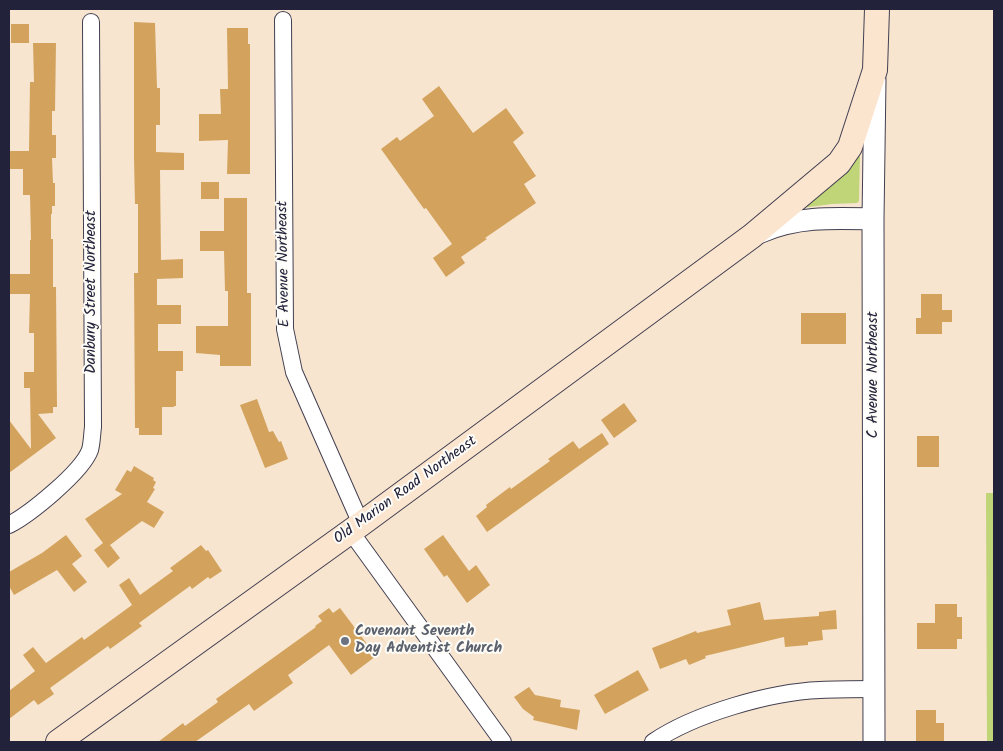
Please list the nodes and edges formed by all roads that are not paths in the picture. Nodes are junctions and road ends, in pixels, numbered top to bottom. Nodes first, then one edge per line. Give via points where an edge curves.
1 (876, 9) edge
2 (283, 20) dead end
3 (91, 22) dead end
4 (875, 70) junction
5 (873, 219) junction
6 (752, 236) junction
7 (9, 525) edge
8 (356, 528) junction
9 (874, 689) junction
10 (58, 742) edge
11 (503, 742) edge
12 (653, 742) edge
13 (874, 742) edge

1 - 4 main road, C Avenue Northeast
2 - 8 street, E Avenue Northeast via 285,328 294,372
3 - 7 street, Danbury Street Northeast via 93,427 90,450 69,478
4 - 5 street, C Avenue Northeast
4 - 6 main road, Old Marion Road Northeast via 850,148 839,163
5 - 6 street, Old Marion Road Northeast via 809,218 787,222
5 - 9 street, C Avenue Northeast
6 - 8 main road, Old Marion Road Northeast
8 - 10 main road, Old Marion Road Northeast
8 - 11 street, E Avenue Northeast
9 - 12 street via 795,692 748,702 718,711
9 - 13 street, C Avenue Northeast

